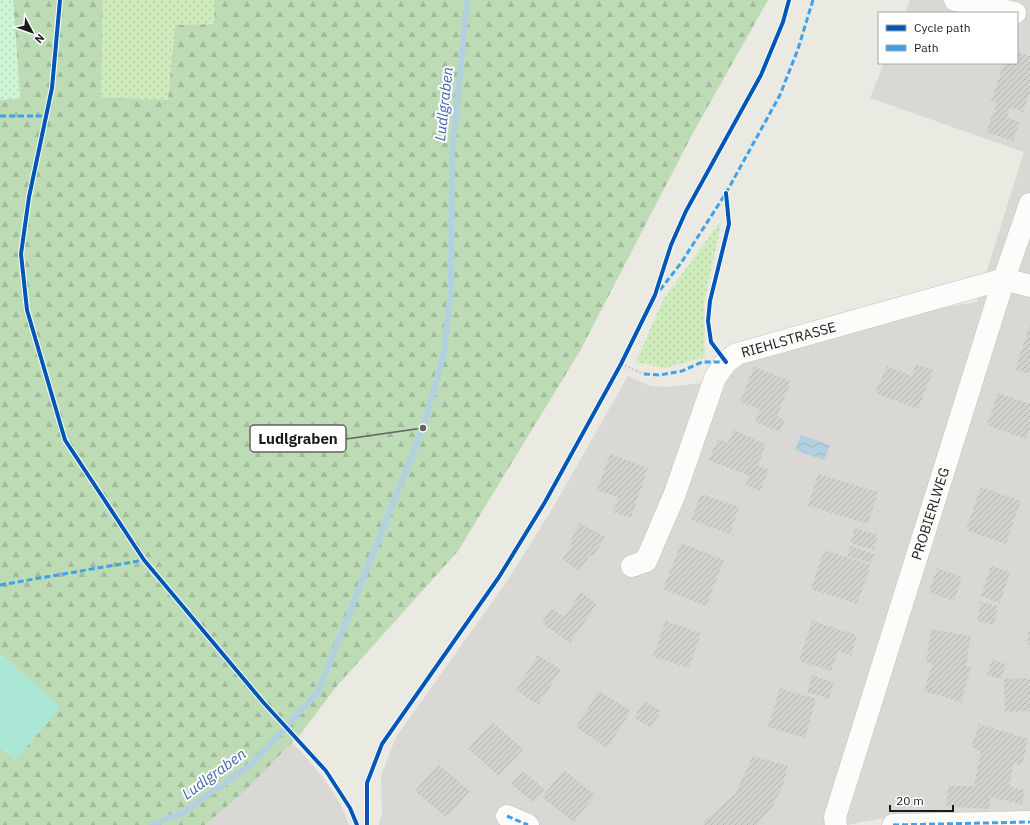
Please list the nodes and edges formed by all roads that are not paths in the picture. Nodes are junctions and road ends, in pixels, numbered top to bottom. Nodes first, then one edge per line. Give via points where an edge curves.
1 (955, 0) edge
2 (1011, 12) edge
3 (1018, 13) edge
4 (1030, 16) edge
5 (1030, 204) edge
6 (1004, 279) junction
7 (1030, 286) edge
8 (632, 566) dead end
9 (506, 816) dead end
10 (1030, 822) edge
11 (528, 825) edge
12 (836, 825) edge
13 (893, 825) edge

1 - 2 street
3 - 4 street
5 - 6 street, PROBIERLWEG
6 - 7 street
6 - 8 street, RIEHLSTRASSE via 737,354 726,362 715,378 674,496 646,560
6 - 12 street, PROBIERLWEG via 835,817
9 - 11 street
10 - 13 street

